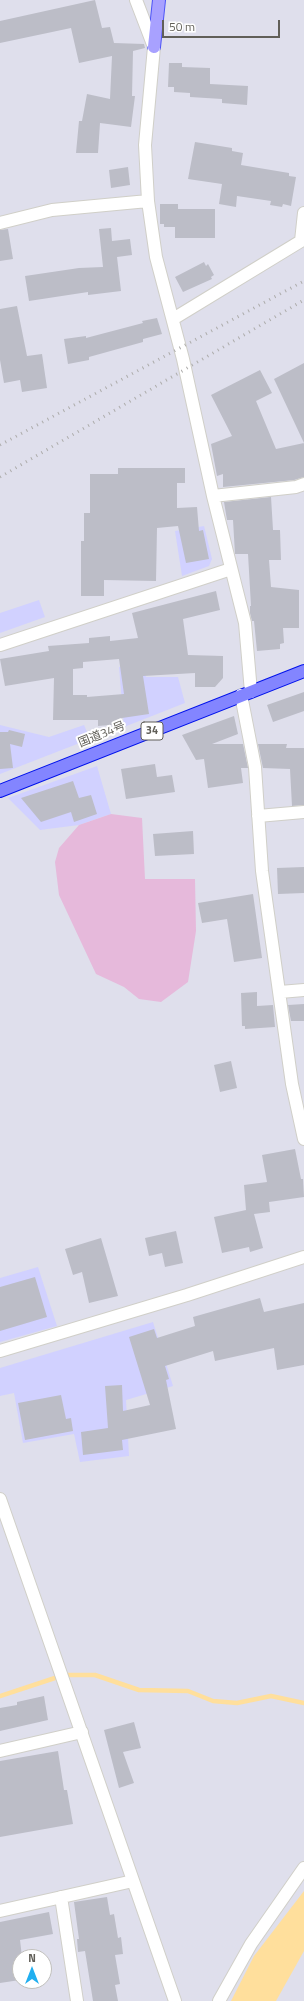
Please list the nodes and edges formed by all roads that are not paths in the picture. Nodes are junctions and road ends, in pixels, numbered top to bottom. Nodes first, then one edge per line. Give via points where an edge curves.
1 (136, 0) edge
2 (159, 0) edge
3 (154, 47) junction
4 (148, 201) junction
5 (304, 213) edge
6 (0, 223) edge
7 (173, 319) junction
8 (304, 484) edge
9 (213, 496) junction
10 (231, 569) junction
11 (0, 645) edge
12 (304, 671) edge
13 (246, 693) junction
14 (0, 791) edge
15 (304, 812) edge
16 (258, 816) junction
17 (304, 990) edge
18 (280, 992) junction
19 (304, 1139) edge
20 (304, 1257) edge
21 (0, 1351) edge
22 (0, 1499) edge
23 (82, 1732) junction
24 (0, 1751) edge
25 (304, 1868) edge
26 (133, 1881) junction
27 (61, 1897) junction
28 (0, 1911) edge
29 (77, 2001) edge
30 (175, 2001) edge
31 (219, 2001) edge

1 - 3 street
2 - 3 main road
3 - 4 street via 145,145
4 - 6 street via 52,210
4 - 7 street via 156,257
5 - 7 street via 300,241
7 - 9 street
8 - 9 street
9 - 10 street
10 - 11 street
10 - 13 street via 245,623
12 - 13 highway, 国道34号 / 34
13 - 14 highway, 国道34号 / 34
13 - 16 street
15 - 16 street
16 - 18 street via 262,871
17 - 18 street
18 - 19 street via 292,1084
20 - 21 street
22 - 23 street
23 - 24 street
23 - 26 street
25 - 31 street via 252,1944
26 - 27 street
26 - 30 street
27 - 28 street
27 - 29 street

